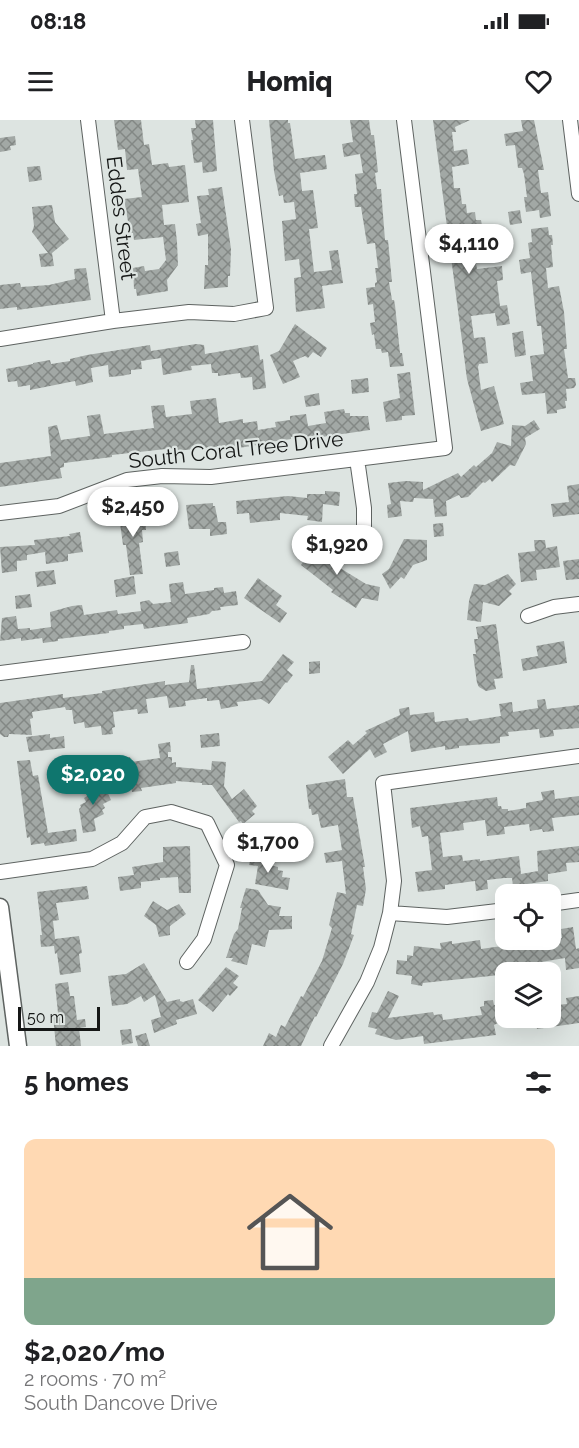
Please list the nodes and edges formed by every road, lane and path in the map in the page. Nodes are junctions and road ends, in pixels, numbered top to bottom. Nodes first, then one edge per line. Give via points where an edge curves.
1 (88, 120) edge
2 (242, 120) edge
3 (404, 120) edge
4 (570, 120) edge
5 (579, 194) edge
6 (113, 321) junction
7 (0, 339) edge
8 (357, 459) junction
9 (0, 513) edge
10 (364, 537) dead end
11 (579, 604) edge
12 (528, 616) dead end
13 (243, 642) dead end
14 (0, 673) edge
15 (579, 756) edge
16 (0, 872) edge
17 (579, 900) edge
18 (561, 902) edge
19 (0, 907) edge
20 (495, 911) edge
21 (390, 913) junction
22 (187, 962) dead end
23 (337, 1044) edge
24 (18, 1046) edge

1 - 6 street, Eddes Street
2 - 6 street via 266,308 234,314 189,312
3 - 8 street, South Coral Tree Drive via 445,448
4 - 5 street
6 - 7 street
8 - 9 street, South Coral Tree Drive via 211,477 127,480 59,506
8 - 10 street
11 - 12 street
13 - 14 street
15 - 21 street via 383,783 394,881
16 - 22 street via 92,859 122,843 146,817 171,812 207,823 227,865 204,939
17 - 18 street
19 - 24 main road
20 - 21 street via 447,917
21 - 23 street via 381,948

